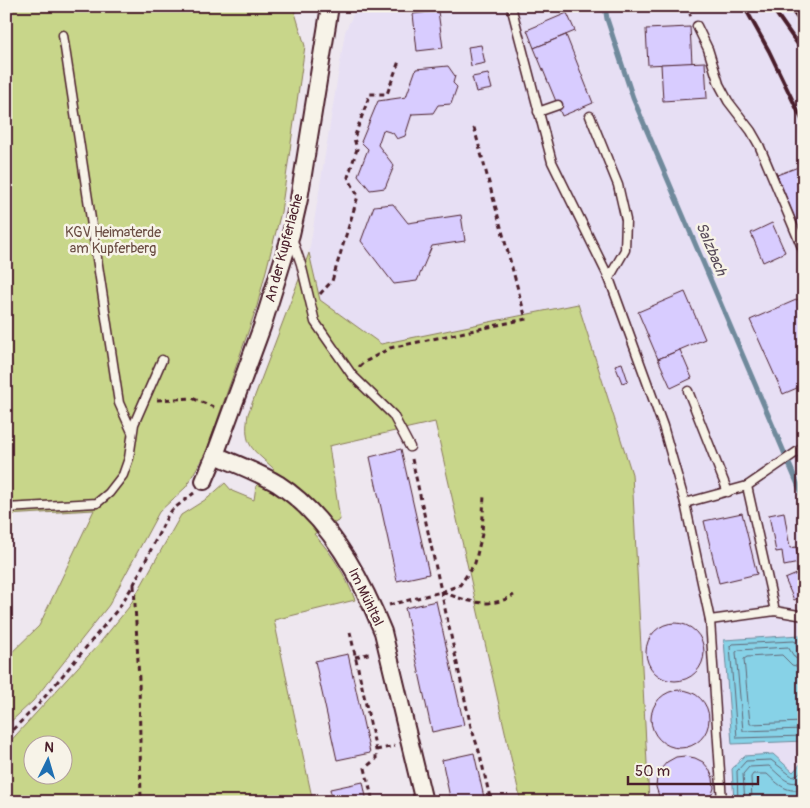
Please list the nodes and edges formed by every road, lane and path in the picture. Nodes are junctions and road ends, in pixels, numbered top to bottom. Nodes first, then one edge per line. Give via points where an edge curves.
1 (330, 6) edge
2 (511, 6) edge
3 (697, 26) dead end
4 (63, 35) dead end
5 (398, 61) dead end
6 (558, 105) dead end
7 (538, 112) junction
8 (590, 116) dead end
9 (473, 124) dead end
10 (291, 234) junction
11 (804, 252) edge
12 (609, 278) junction
13 (311, 304) junction
14 (162, 360) dead end
15 (352, 375) junction
16 (688, 391) dead end
17 (144, 400) junction
18 (230, 415) junction
19 (132, 432) junction
20 (410, 447) joint
21 (801, 448) edge
22 (215, 455) junction
23 (204, 481) joint
24 (747, 486) junction
25 (728, 492) junction
26 (484, 495) dead end
27 (685, 503) junction
28 (6, 508) edge
29 (134, 584) junction
30 (441, 592) junction
31 (514, 594) dead end
32 (405, 600) dead end
33 (776, 611) junction
34 (804, 616) edge
35 (710, 620) junction
36 (350, 632) dead end
37 (6, 736) edge
38 (394, 747) dead end
39 (376, 750) junction
40 (141, 802) edge
41 (373, 802) edge
42 (424, 802) edge
43 (490, 802) edge
44 (722, 802) edge

1 - 10 street, An der Kupferlache
2 - 7 lane
3 - 11 lane via 728,102 759,145
4 - 19 lane via 119,403
5 - 13 path via 387,94 370,94 354,138 357,148 348,177 358,196 332,281
6 - 7 lane
7 - 12 lane via 552,162
8 - 12 lane via 618,185 626,220 625,250
9 - 15 path via 526,319 390,348 363,363
10 - 13 lane
10 - 18 street, An der Kupferlache
12 - 27 lane via 662,426
13 - 15 lane via 315,322
14 - 17 lane
15 - 20 lane via 393,415
16 - 25 lane
17 - 18 path via 192,398
17 - 19 lane
18 - 22 street, An der Kupferlache
19 - 28 lane via 123,475 97,503
20 - 30 path
21 - 24 lane
22 - 23 street, An der Kupferlache
22 - 42 street, Im Mühltal via 278,485 320,522 341,550 383,632
23 - 29 path via 167,517
24 - 25 lane
24 - 33 lane
25 - 27 lane
26 - 30 path via 482,534 475,563 460,585
27 - 35 lane
29 - 37 path via 118,609 38,705
29 - 40 path
30 - 31 path via 488,603 502,602
30 - 32 path
30 - 43 path
33 - 34 lane
33 - 35 lane
35 - 44 lane
36 - 39 path
38 - 39 path
39 - 41 path via 376,759 365,768

